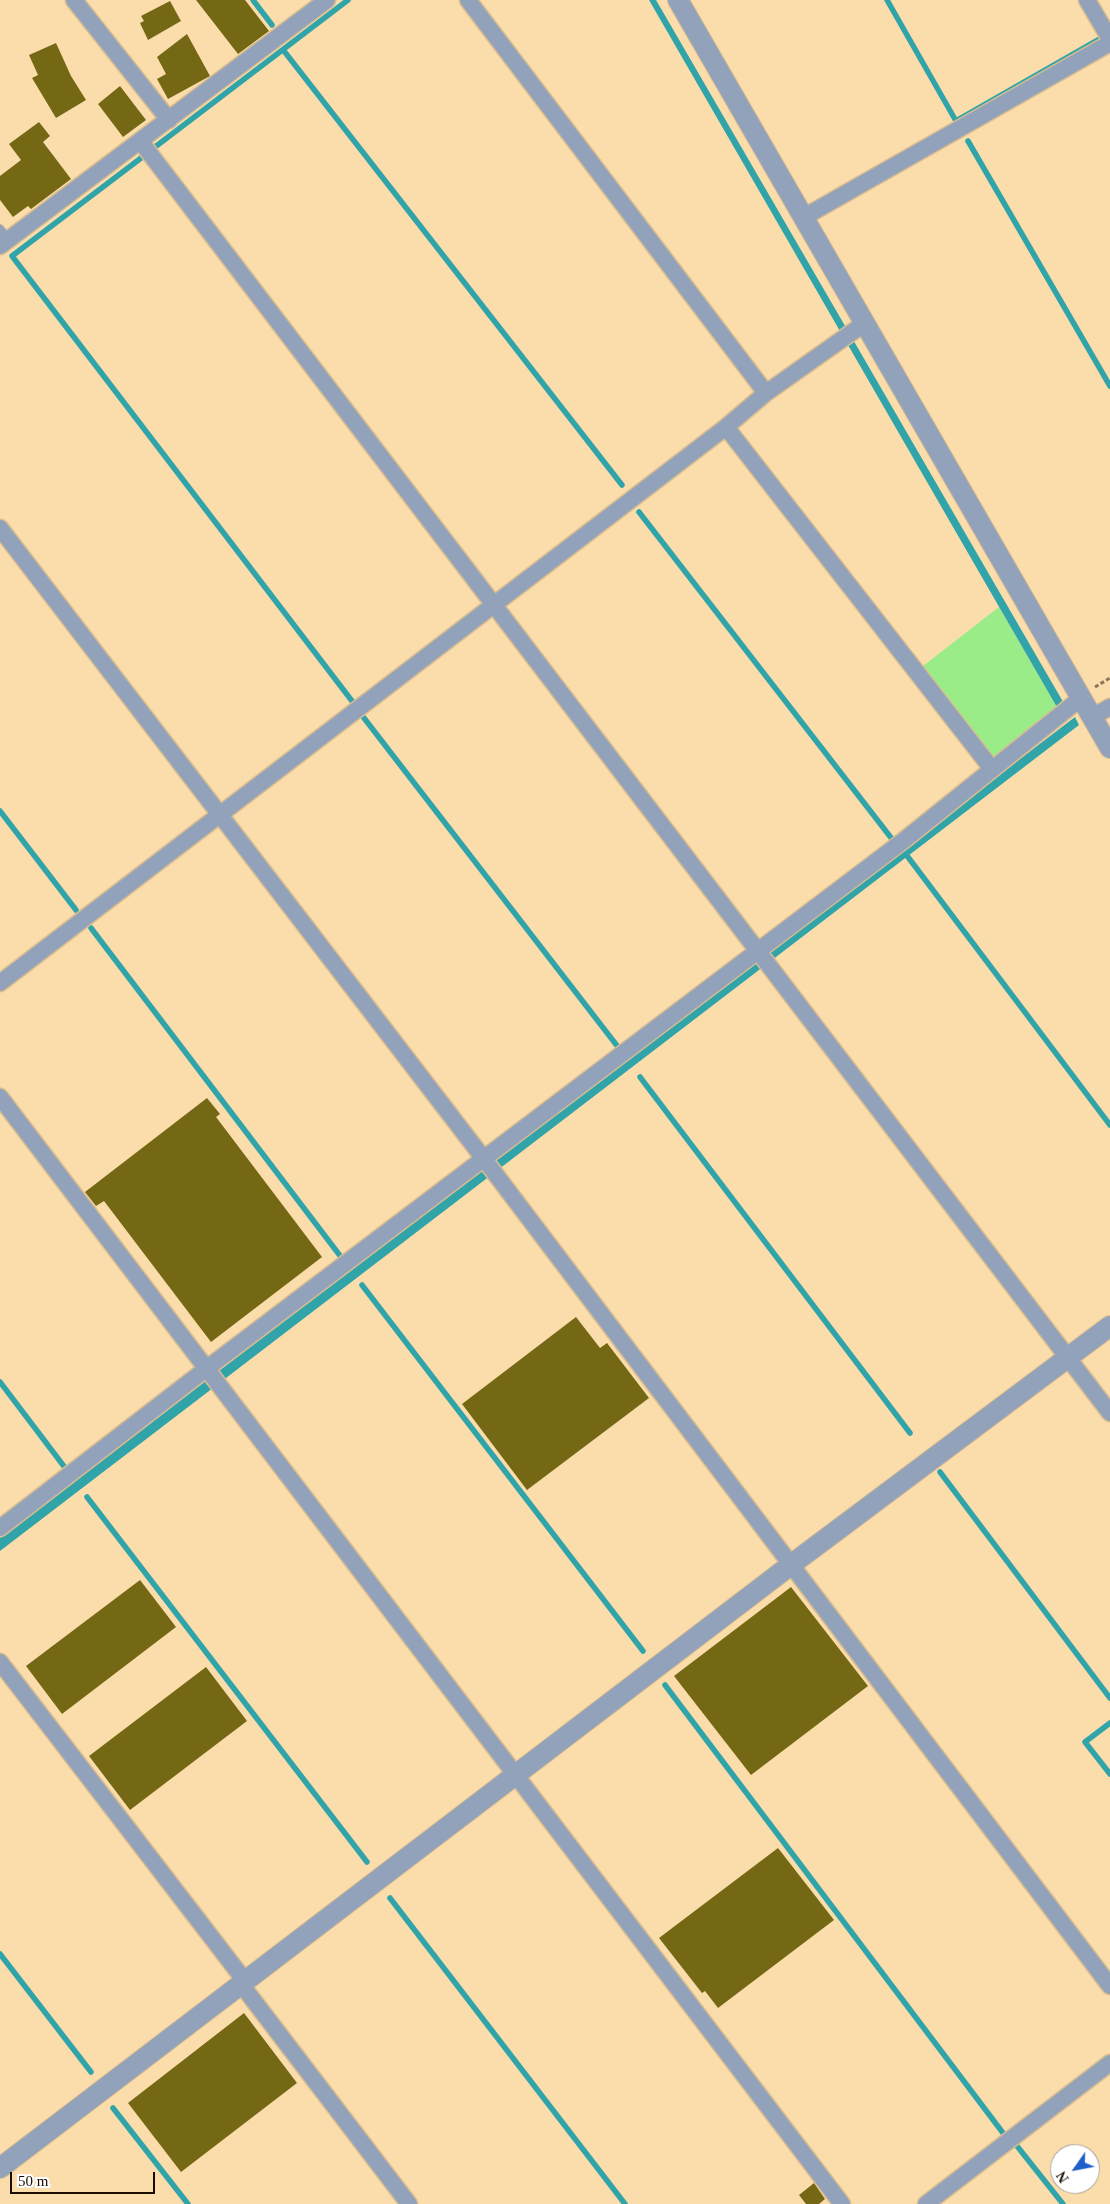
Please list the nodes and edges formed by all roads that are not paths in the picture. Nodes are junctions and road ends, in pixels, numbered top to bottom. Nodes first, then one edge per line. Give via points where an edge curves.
1 (74, 0) edge
2 (327, 0) edge
3 (468, 0) edge
4 (678, 0) edge
5 (1088, 0) edge
6 (1110, 41) edge
7 (169, 120) junction
8 (141, 142) junction
9 (804, 217) junction
10 (3, 238) edge
11 (860, 327) junction
12 (766, 394) junction
13 (726, 428) junction
14 (0, 528) edge
15 (494, 606) junction
16 (1081, 698) junction
17 (1110, 707) edge
18 (1092, 717) junction
19 (1110, 748) edge
20 (992, 769) junction
21 (218, 814) junction
22 (763, 956) junction
23 (0, 983) edge
24 (0, 1097) edge
25 (489, 1166) junction
26 (1110, 1326) edge
27 (1068, 1358) junction
28 (211, 1377) junction
29 (1110, 1413) edge
30 (0, 1528) edge
31 (792, 1564) junction
32 (0, 1662) edge
33 (515, 1775) junction
34 (243, 1983) junction
35 (1110, 1986) edge
36 (1110, 2063) edge
37 (0, 2168) edge
38 (409, 2204) edge
39 (842, 2204) edge
40 (926, 2204) edge

1 - 7 street
2 - 7 street
3 - 12 street
4 - 9 street
5 - 6 street
6 - 9 street
7 - 8 street
8 - 10 street
8 - 15 street
9 - 11 street
11 - 12 street
11 - 16 street
12 - 13 street
13 - 15 street
13 - 20 street
14 - 21 street
15 - 21 street
15 - 22 street
16 - 18 street
16 - 20 street
17 - 18 street
18 - 19 street
20 - 22 street
21 - 23 street
21 - 25 street
22 - 25 street
22 - 27 street
24 - 28 street
25 - 28 street
25 - 31 street
26 - 27 street
27 - 29 street
27 - 31 street
28 - 30 street
28 - 33 street
31 - 33 street
31 - 35 street
32 - 34 street
33 - 34 street
33 - 39 street
34 - 37 street
34 - 38 street
36 - 40 street

